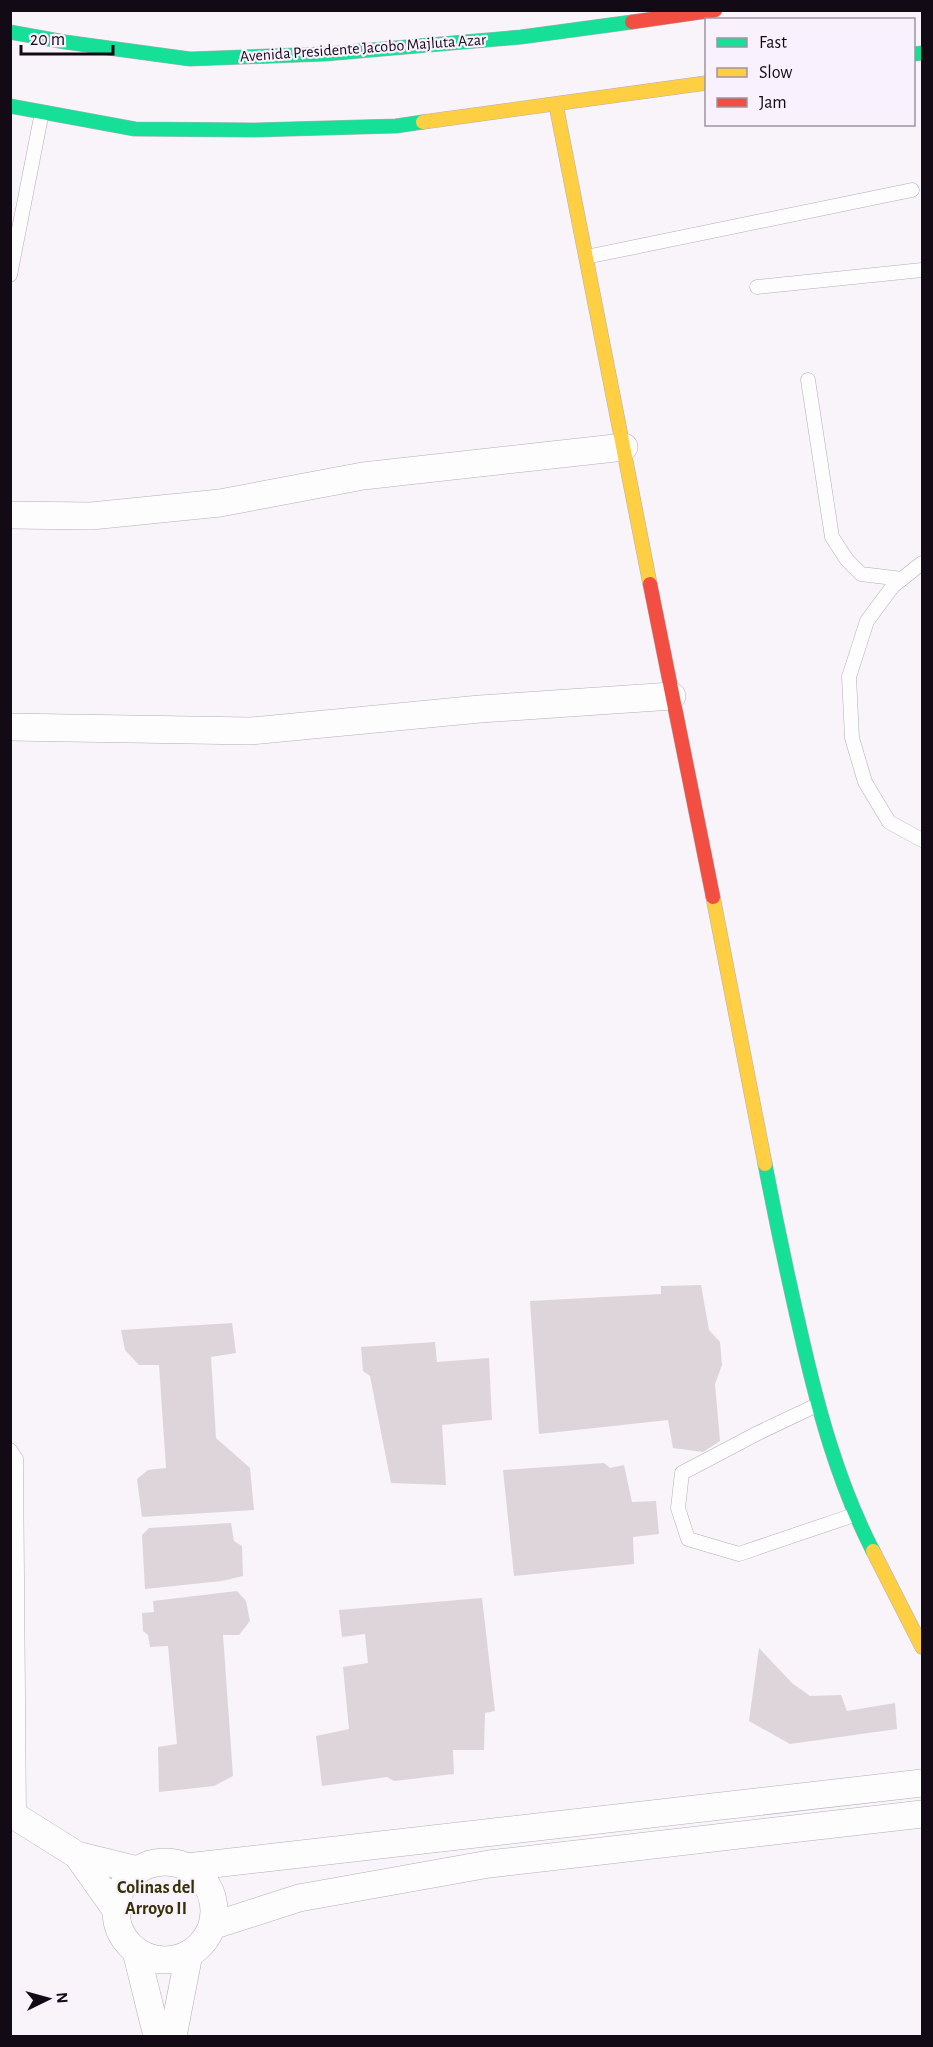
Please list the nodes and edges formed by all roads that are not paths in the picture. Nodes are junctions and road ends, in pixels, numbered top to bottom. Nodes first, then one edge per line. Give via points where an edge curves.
1 (715, 10) edge
2 (10, 32) edge
3 (705, 84) edge
4 (556, 105) junction
5 (10, 106) edge
6 (42, 112) junction
7 (912, 190) dead end
8 (586, 257) junction
9 (922, 270) edge
10 (10, 275) edge
11 (757, 287) dead end
12 (808, 380) dead end
13 (624, 447) junction
14 (10, 515) edge
15 (922, 563) edge
16 (902, 579) junction
17 (672, 696) junction
18 (10, 727) edge
19 (922, 840) edge
20 (817, 1405) junction
21 (10, 1450) edge
22 (854, 1515) junction
23 (922, 1647) edge
24 (922, 1783) edge
25 (922, 1814) edge
26 (15, 1815) edge
27 (77, 1855) junction
28 (187, 1867) junction
29 (138, 1870) junction
30 (116, 1910) junction
31 (212, 1926) junction
32 (136, 1951) junction
33 (189, 1954) junction
34 (157, 2037) edge
35 (173, 2037) edge

1 - 2 street, Avenida Presidente Jacobo Majluta Azar via 521,37 325,54 190,59
3 - 4 street
4 - 6 street via 396,126 255,130 135,129
4 - 8 street
5 - 6 street
6 - 10 lane
7 - 8 lane
8 - 13 street
9 - 11 lane
12 - 16 lane via 832,537 861,574
13 - 14 street via 363,476 220,503 91,516
13 - 17 street
15 - 16 lane
16 - 19 lane via 867,621 849,677 852,738 866,782 889,822
17 - 18 street via 251,731
17 - 20 street via 782,1252
20 - 22 street
20 - 22 lane via 682,1473 678,1508 688,1539 739,1554
21 - 26 lane via 16,1459
22 - 23 street
24 - 28 street
25 - 31 street via 489,1864 299,1898
26 - 27 street
27 - 29 street
27 - 30 street
28 - 29 street via 170,1862
28 - 31 street via 200,1877 212,1895
29 - 30 street via 123,1887
30 - 32 street via 121,1933
31 - 33 street via 207,1937
32 - 33 street via 168,1961
32 - 34 street
33 - 35 street

